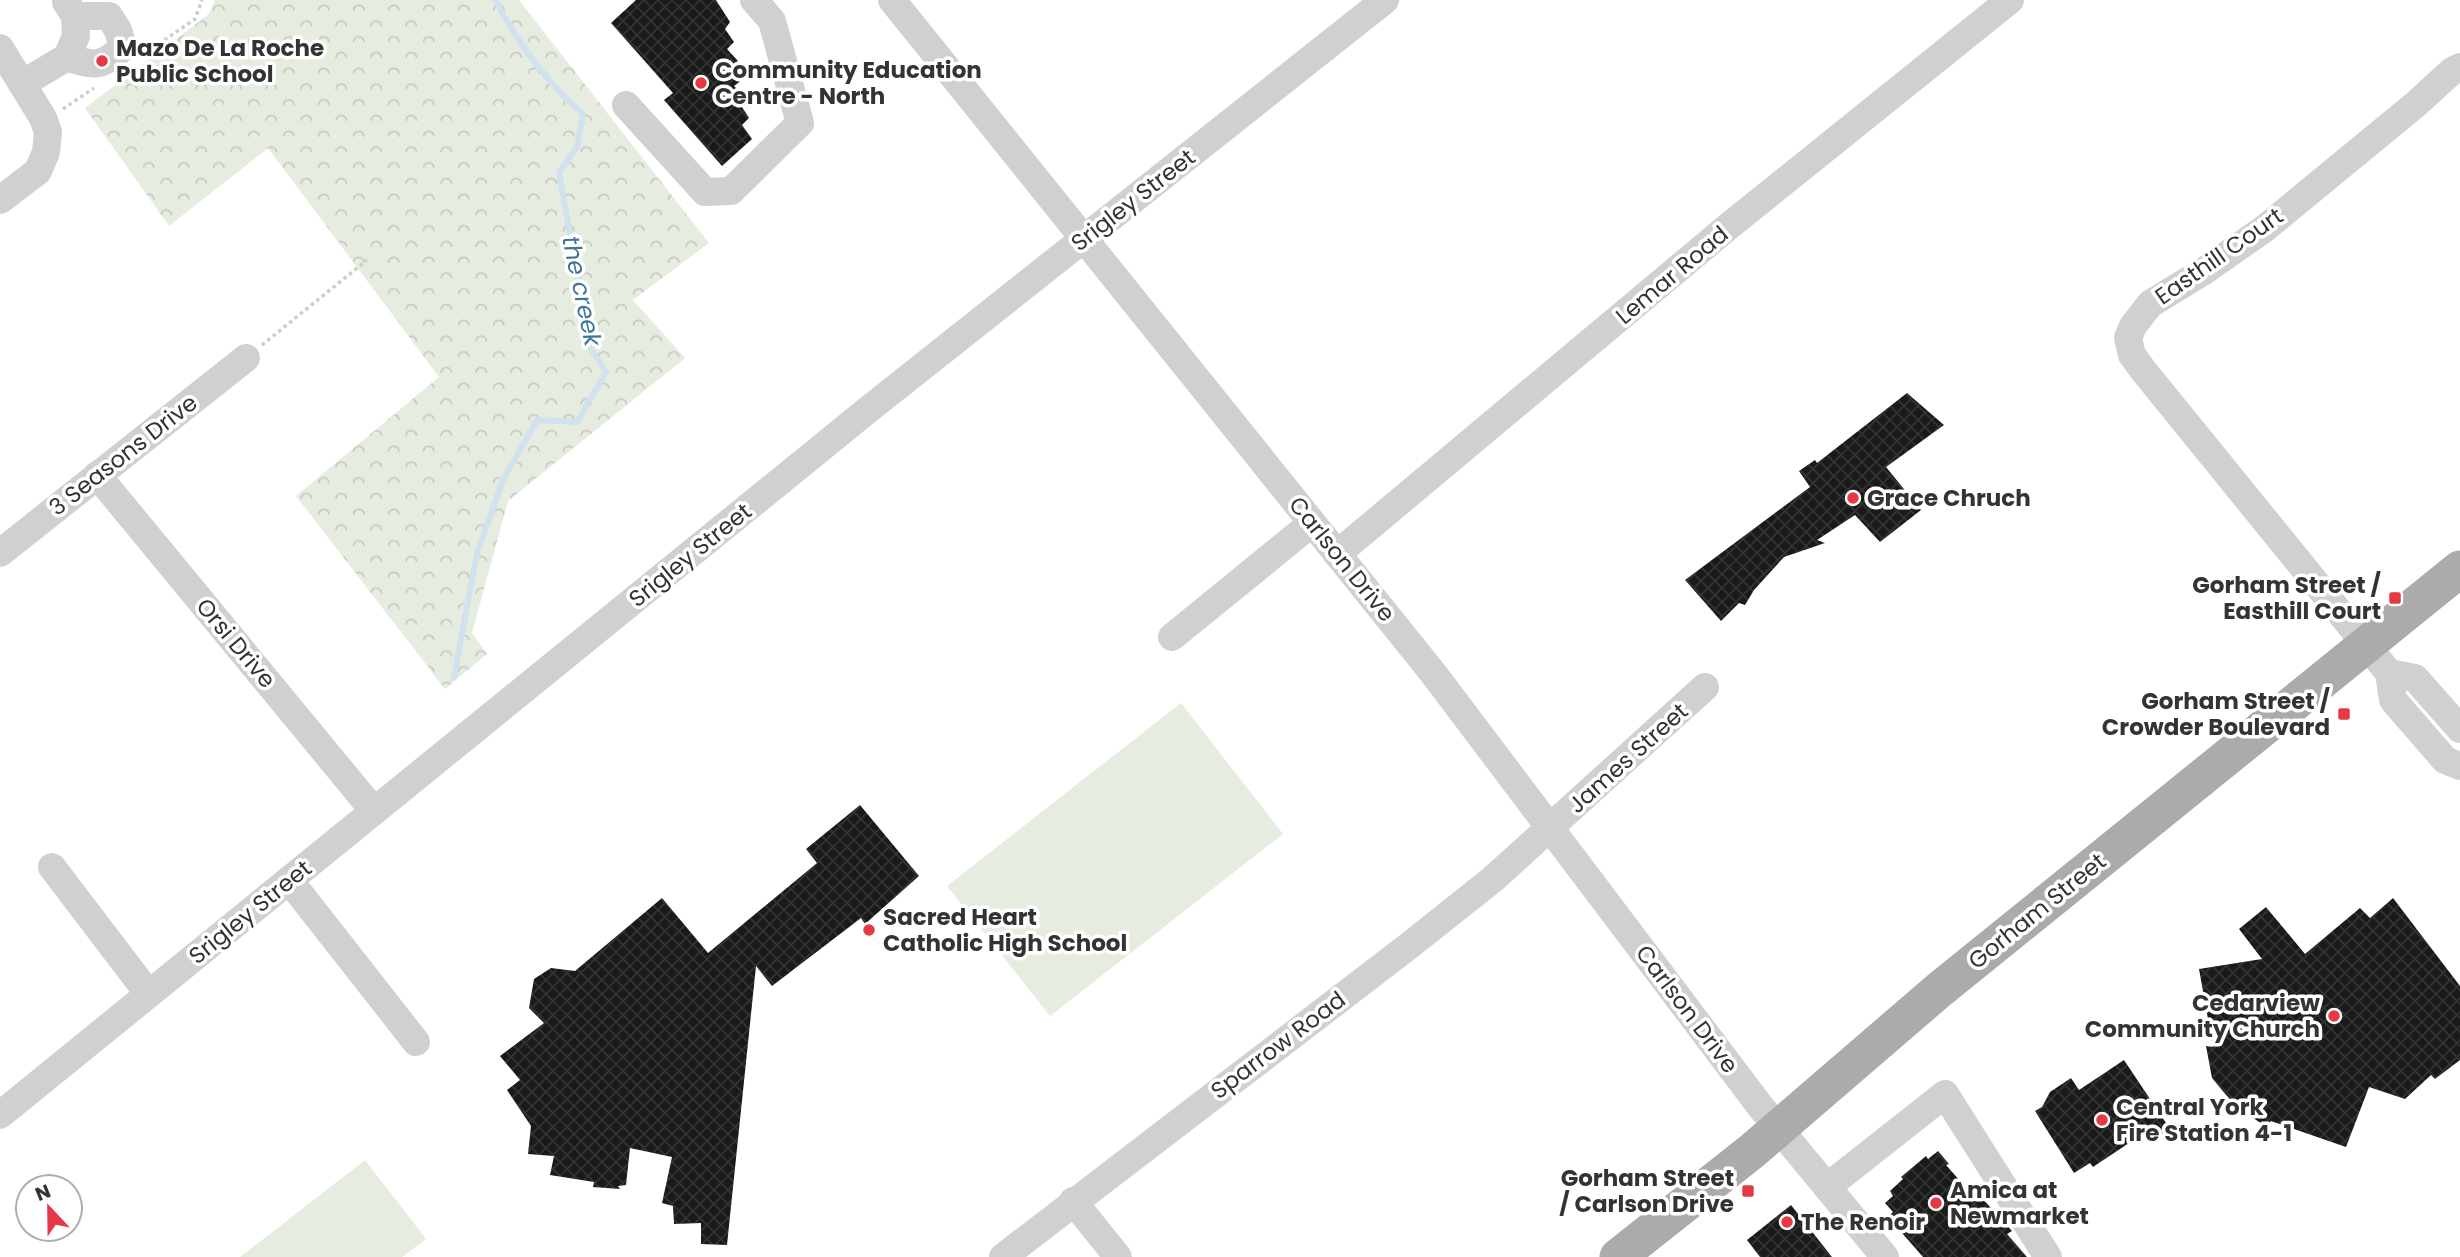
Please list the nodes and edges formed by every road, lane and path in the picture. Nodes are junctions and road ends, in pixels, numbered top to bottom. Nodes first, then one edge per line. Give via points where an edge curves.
1 (754, 0) edge
2 (892, 0) edge
3 (1385, 0) edge
4 (2010, 0) edge
5 (70, 8) edge
6 (0, 48) edge
7 (67, 57) junction
8 (2460, 67) edge
9 (22, 84) junction
10 (626, 105) dead end
11 (0, 200) edge
12 (1083, 238) junction
13 (367, 260) dead end
14 (246, 358) joint
15 (97, 475) junction
16 (1312, 523) junction
17 (0, 553) edge
18 (1337, 554) junction
19 (2460, 569) edge
20 (1172, 636) dead end
21 (2378, 660) junction
22 (1705, 687) dead end
23 (2460, 729) edge
24 (2460, 765) edge
25 (374, 811) junction
26 (1550, 828) junction
27 (52, 867) dead end
28 (289, 880) junction
29 (148, 993) junction
30 (416, 1042) dead end
31 (0, 1115) edge
32 (1778, 1129) junction
33 (1828, 1187) junction
34 (1073, 1201) junction
35 (1003, 1257) edge
36 (1118, 1257) edge
37 (1618, 1257) edge
38 (1885, 1257) edge
39 (2048, 1257) edge

1 - 10 street via 772,21 800,122 731,191 705,192
2 - 12 street, Carlson Drive
3 - 12 street, Srigley Street
4 - 18 street, Lemar Road via 1729,226
5 - 7 street via 76,36
5 - 7 street via 109,16 123,47 110,60 91,65
6 - 9 street
7 - 9 street
8 - 21 street, Easthill Court via 2264,229 2150,304 2128,338 2132,355 2143,370
9 - 11 street via 46,125 46,152 38,171
12 - 16 street, Carlson Drive
12 - 25 street, Srigley Street
13 - 14 path
14 - 15 street, 3 Seasons Drive
15 - 17 street, 3 Seasons Drive
15 - 25 street, Orsi Drive
16 - 18 street, Carlson Drive
16 - 20 street
18 - 26 street, Carlson Drive
19 - 21 main road, Gorham Street
21 - 23 street via 2415,678
21 - 24 street via 2393,700 2445,760
21 - 32 main road, Gorham Street via 1939,990
22 - 26 street, James Street
25 - 28 street, Srigley Street
26 - 32 street, Carlson Drive
26 - 34 street, Sparrow Road via 1410,945
27 - 29 street
28 - 29 street, Srigley Street
28 - 30 street
29 - 31 street, Srigley Street
32 - 33 street, Carlson Drive
32 - 37 main road, Gorham Street
33 - 38 street, Carlson Drive
33 - 39 street via 1945,1094
34 - 35 street, Sparrow Road
34 - 36 street

